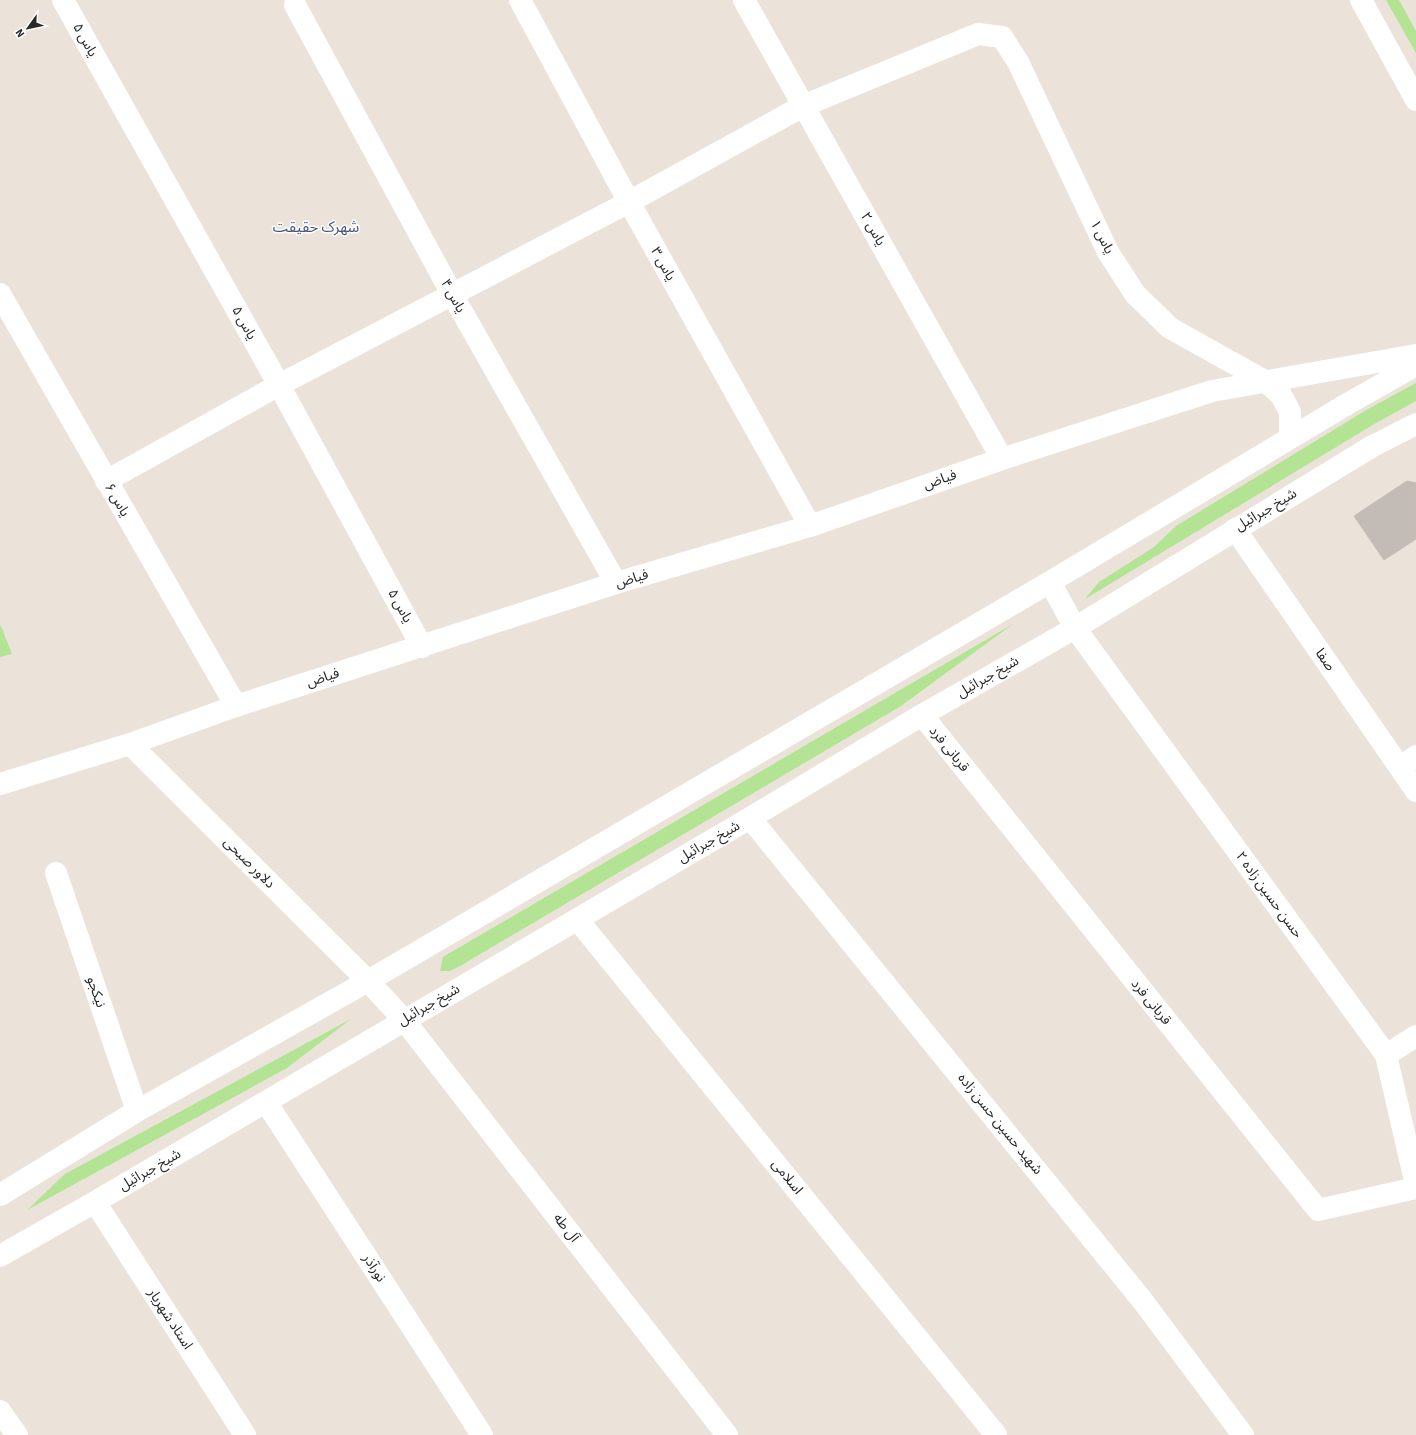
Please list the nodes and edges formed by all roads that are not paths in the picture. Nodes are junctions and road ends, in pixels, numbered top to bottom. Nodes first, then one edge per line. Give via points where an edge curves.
1 (62, 0) edge
2 (520, 0) edge
3 (744, 0) edge
4 (1361, 0) edge
5 (295, 5) dead end
6 (1416, 100) edge
7 (803, 106) junction
8 (629, 202) junction
9 (0, 294) edge
10 (452, 294) junction
11 (1416, 355) edge
12 (1416, 365) edge
13 (1265, 381) junction
14 (279, 385) junction
15 (1416, 424) edge
16 (1290, 438) junction
17 (1002, 459) junction
18 (106, 481) junction
19 (810, 526) junction
20 (1235, 528) junction
21 (1050, 582) junction
22 (616, 583) junction
23 (1074, 628) junction
24 (422, 647) junction
25 (236, 706) junction
26 (922, 715) junction
27 (130, 744) junction
28 (1408, 762) edge
29 (0, 784) edge
30 (1416, 791) edge
31 (750, 818) junction
32 (56, 873) dead end
33 (577, 919) junction
34 (368, 981) junction
35 (404, 1020) junction
36 (1416, 1036) edge
37 (1386, 1055) junction
38 (266, 1102) junction
39 (137, 1111) junction
40 (1416, 1186) edge
41 (0, 1194) edge
42 (95, 1202) junction
43 (1, 1254) edge
44 (0, 1411) edge
45 (17, 1435) edge
46 (245, 1435) edge
47 (482, 1435) edge
48 (727, 1435) edge
49 (996, 1435) edge
50 (1243, 1435) edge

1 - 14 street, یاس ۵
2 - 8 street, یاس ۳
3 - 7 street, یاس ۲
4 - 6 street
5 - 10 street, یاس ۴
7 - 8 street
7 - 13 street, یاس ۱ via 978,34 1002,37 1018,62 1108,252 1135,294 1170,328
7 - 17 street, یاس ۲
8 - 10 street
8 - 19 street, یاس ۳
9 - 18 street, یاس ۶
10 - 14 street
10 - 22 street, یاس ۴
11 - 13 street, فیاض
12 - 16 street
13 - 16 street, یاس ۱ via 1281,394 1290,412
13 - 17 street, فیاض via 1212,391
14 - 18 street
14 - 24 street, یاس ۵
15 - 20 street, شیخ جبرائیل via 1371,447
16 - 21 street
17 - 19 street, فیاض
18 - 25 street, یاس ۶
19 - 22 street, فیاض
20 - 23 street, شیخ جبرائیل
20 - 28 street, صفا
21 - 23 street, حسن حسین زاده ۲
21 - 34 street
22 - 24 street, فیاض
23 - 26 street, شیخ جبرائیل
23 - 37 street, حسن حسین زاده ۲
24 - 25 street, فیاض
25 - 27 street, فیاض
26 - 31 street, شیخ جبرائیل
26 - 40 street, قربانی فرد via 1318,1210
27 - 29 street, فیاض
27 - 34 street, دلاور صبحی
28 - 30 street, صفا
31 - 33 street, شیخ جبرائیل
31 - 50 street, شهید حسین حسن زاده via 1142,1300
32 - 39 street, نیکجو
33 - 35 street, شیخ جبرائیل
33 - 49 street, اسلامی
34 - 35 street, دلاور صبحی
34 - 39 street
35 - 38 street, شیخ جبرائیل
35 - 48 street, آل طه
36 - 37 street
37 - 40 street, حسن حسین زاده ۲
38 - 42 street, شیخ جبرائیل
38 - 47 street, نورآذر
39 - 41 street
42 - 43 street, شیخ جبرائیل
42 - 46 street, استاد شهریار
44 - 45 street

